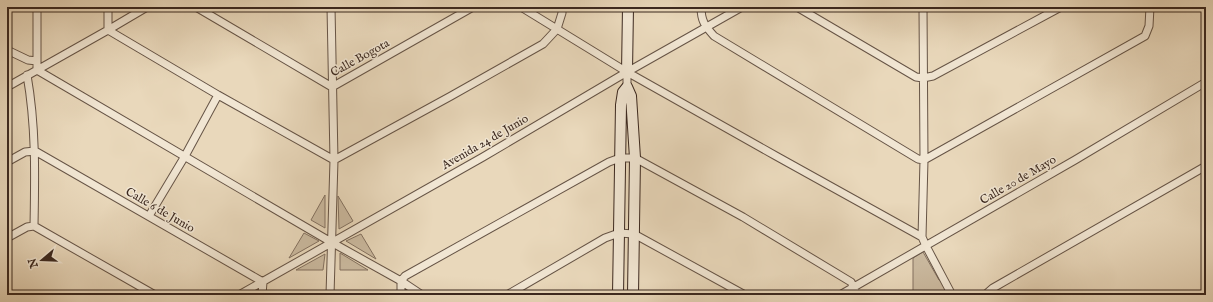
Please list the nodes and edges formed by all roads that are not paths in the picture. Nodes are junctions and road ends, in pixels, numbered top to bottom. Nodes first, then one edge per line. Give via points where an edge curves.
1 (37, 7) edge
2 (108, 7) edge
3 (147, 7) edge
4 (196, 7) edge
5 (331, 7) edge
6 (473, 7) edge
7 (521, 7) edge
8 (562, 7) edge
9 (628, 7) edge
10 (701, 7) edge
11 (742, 7) edge
12 (797, 7) edge
13 (923, 7) edge
14 (1061, 7) edge
15 (1150, 7) edge
16 (705, 27) junction
17 (557, 29) junction
18 (108, 30) junction
19 (7, 50) edge
20 (37, 61) junction
21 (37, 70) junction
22 (627, 72) junction
23 (27, 75) junction
24 (923, 78) junction
25 (1206, 82) edge
26 (7, 86) edge
27 (332, 86) junction
28 (627, 87) junction
29 (218, 95) junction
30 (35, 151) junction
31 (185, 156) junction
32 (620, 158) junction
33 (635, 158) junction
34 (334, 160) junction
35 (924, 160) junction
36 (7, 162) edge
37 (1206, 166) edge
38 (149, 216) junction
39 (34, 226) junction
40 (619, 233) junction
41 (634, 234) junction
42 (922, 237) junction
43 (7, 238) edge
44 (331, 242) junction
45 (926, 246) junction
46 (401, 281) junction
47 (262, 282) junction
48 (854, 287) junction
49 (155, 295) edge
50 (239, 295) edge
51 (262, 295) edge
52 (330, 295) edge
53 (401, 295) edge
54 (422, 295) edge
55 (507, 295) edge
56 (618, 295) edge
57 (633, 295) edge
58 (745, 295) edge
59 (840, 295) edge
60 (857, 295) edge
61 (952, 295) edge
62 (985, 295) edge

1 - 20 street
2 - 18 street
3 - 18 street
4 - 27 street, Calle Bogota
5 - 27 street
6 - 27 street, Calle Bogota
7 - 17 street
8 - 17 street
9 - 22 street
10 - 16 street
11 - 16 street, Avenida 24 de Junio
12 - 24 street
13 - 24 street
14 - 24 street via 933,76
15 - 35 street via 1149,26 1145,36
16 - 22 street, Avenida 24 de Junio
16 - 35 street via 714,36 810,95 918,160
17 - 22 street
17 - 34 street via 543,44
18 - 21 street
18 - 29 street
19 - 20 street via 28,60
20 - 21 street
21 - 23 street
21 - 31 street
22 - 28 street
22 - 42 street
22 - 44 street, Avenida 24 de Junio
23 - 26 street
23 - 30 street via 31,93
24 - 35 street
25 - 45 street, Calle 20 de Mayo
27 - 34 street
28 - 32 street via 623,92 621,105
28 - 33 street via 631,96
29 - 31 street
29 - 34 street
30 - 36 street via 25,152
30 - 38 street, Calle 6 de Junio
30 - 39 street
31 - 38 street
31 - 44 street
32 - 33 street
32 - 40 street
32 - 46 street via 513,215
33 - 41 street
33 - 48 street via 743,217 851,282
34 - 44 street
35 - 42 street
37 - 62 street via 993,288
38 - 47 street, Calle 6 de Junio
39 - 43 street
39 - 49 street
40 - 41 street
40 - 55 street via 605,238
40 - 56 street
41 - 57 street
41 - 58 street
42 - 45 street
44 - 46 street
44 - 47 street, Avenida 24 de Junio
44 - 52 street
45 - 48 street, Calle 20 de Mayo
45 - 61 street
46 - 53 street
46 - 54 street
47 - 50 street, Avenida 24 de Junio
47 - 51 street
48 - 59 street, Calle 20 de Mayo
48 - 60 street

